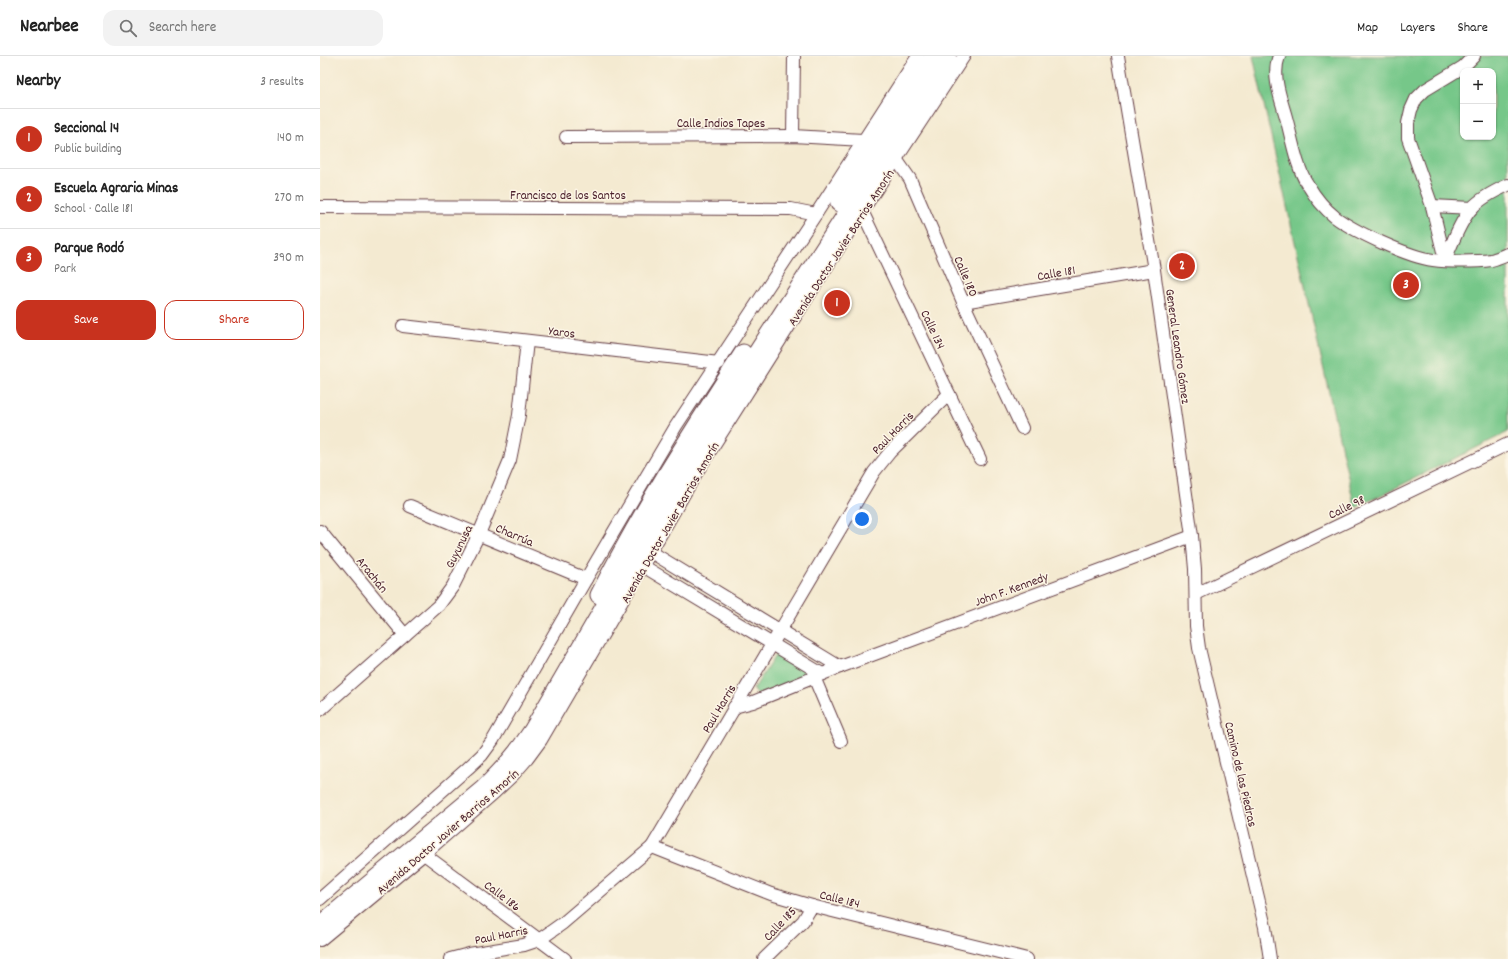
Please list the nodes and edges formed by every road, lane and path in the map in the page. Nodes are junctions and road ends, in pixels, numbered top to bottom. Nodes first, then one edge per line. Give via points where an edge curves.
1 (794, 56) edge
2 (918, 56) edge
3 (934, 56) edge
4 (948, 56) edge
5 (964, 56) edge
6 (1118, 56) edge
7 (1279, 56) edge
8 (1474, 56) edge
9 (793, 136) junction
10 (566, 137) dead end
11 (880, 149) junction
12 (1508, 185) edge
13 (1432, 206) junction
14 (320, 207) edge
15 (1472, 208) junction
16 (862, 211) junction
17 (816, 214) junction
18 (1508, 254) edge
19 (1445, 260) junction
20 (1154, 270) junction
21 (964, 302) junction
22 (403, 326) dead end
23 (527, 340) junction
24 (718, 363) junction
25 (949, 394) junction
26 (1022, 428) dead end
27 (1508, 444) edge
28 (980, 459) dead end
29 (410, 506) dead end
30 (320, 531) edge
31 (479, 534) junction
32 (1192, 536) junction
33 (639, 554) junction
34 (586, 579) junction
35 (1196, 594) junction
36 (780, 630) junction
37 (405, 635) junction
38 (772, 644) junction
39 (840, 667) junction
40 (818, 675) junction
41 (734, 707) junction
42 (320, 710) edge
43 (841, 741) dead end
44 (652, 847) junction
45 (424, 854) junction
46 (320, 899) edge
47 (812, 906) junction
48 (321, 920) edge
49 (320, 940) edge
50 (539, 940) junction
51 (450, 959) edge
52 (565, 959) edge
53 (764, 959) edge
54 (1027, 959) edge
55 (1270, 959) edge

1 - 9 street
2 - 11 street, Avenida Doctor Javier Barrios Amorín
3 - 11 highway, Avenida Doctor Javier Barrios Amorín via 903,100
4 - 11 highway, Avenida Doctor Javier Barrios Amorín
5 - 11 street, Avenida Doctor Javier Barrios Amorín
6 - 20 street, General Leandro Gómez
7 - 19 street via 1276,78 1297,160 1306,184 1335,217 1354,229 1409,254 1432,260
8 - 13 street via 1463,67 1425,90 1416,99 1409,116 1408,138
9 - 10 street, Calle Indios Tapes
9 - 11 street, Calle Indios Tapes
11 - 16 street, Avenida Doctor Javier Barrios Amorín
11 - 17 street, Avenida Doctor Javier Barrios Amorín
11 - 21 street, Calle 180 via 910,178
11 - 33 highway, Avenida Doctor Javier Barrios Amorín via 745,371
12 - 15 street
13 - 15 street
13 - 19 street
14 - 17 street, Francisco de los Santos via 791,209
15 - 19 street
16 - 25 street, Calle 134
16 - 33 street, Avenida Doctor Javier Barrios Amorín via 702,463
17 - 24 street, Avenida Doctor Javier Barrios Amorín
18 - 19 street via 1490,260
20 - 21 street, Calle 181
20 - 32 street, General Leandro Gómez
21 - 26 street, Calle 180
22 - 23 street, Yaros
23 - 24 street, Yaros
23 - 31 street, Guyunusa via 519,415 510,460
24 - 34 street, Avenida Doctor Javier Barrios Amorín via 676,426
25 - 28 street, Calle 134
25 - 36 street, Paul Harris via 890,452 874,472
27 - 35 street, Calle 98
29 - 31 street, Charrúa
30 - 37 street, Arachán
31 - 34 street, Charrúa
31 - 37 street, Guyunusa via 453,586 439,605
32 - 35 street, General Leandro Gómez
32 - 39 street, John F. Kennedy
33 - 36 street
33 - 38 street
33 - 45 street, Avenida Doctor Javier Barrios Amorín via 541,740 500,788
33 - 48 highway, Avenida Doctor Javier Barrios Amorín via 599,596 523,728 502,755
34 - 46 street, Avenida Doctor Javier Barrios Amorín via 504,723 482,755
35 - 55 street, Camino de las Piedras via 1196,626 1204,673
36 - 38 street, Paul Harris
36 - 39 street
37 - 42 street, Guyunusa
38 - 40 street
38 - 41 street, Paul Harris
39 - 40 street, John F. Kennedy
40 - 41 street, John F. Kennedy via 753,702
40 - 43 street
41 - 44 street, Paul Harris
44 - 47 street, Calle 184 via 771,894
44 - 50 street, Paul Harris via 563,924
45 - 49 street, Avenida Doctor Javier Barrios Amorín
45 - 50 street, Calle 186
47 - 53 street, Calle 185 via 803,921
47 - 54 street, Calle 184
50 - 51 street, Paul Harris
50 - 52 street, Calle 186

